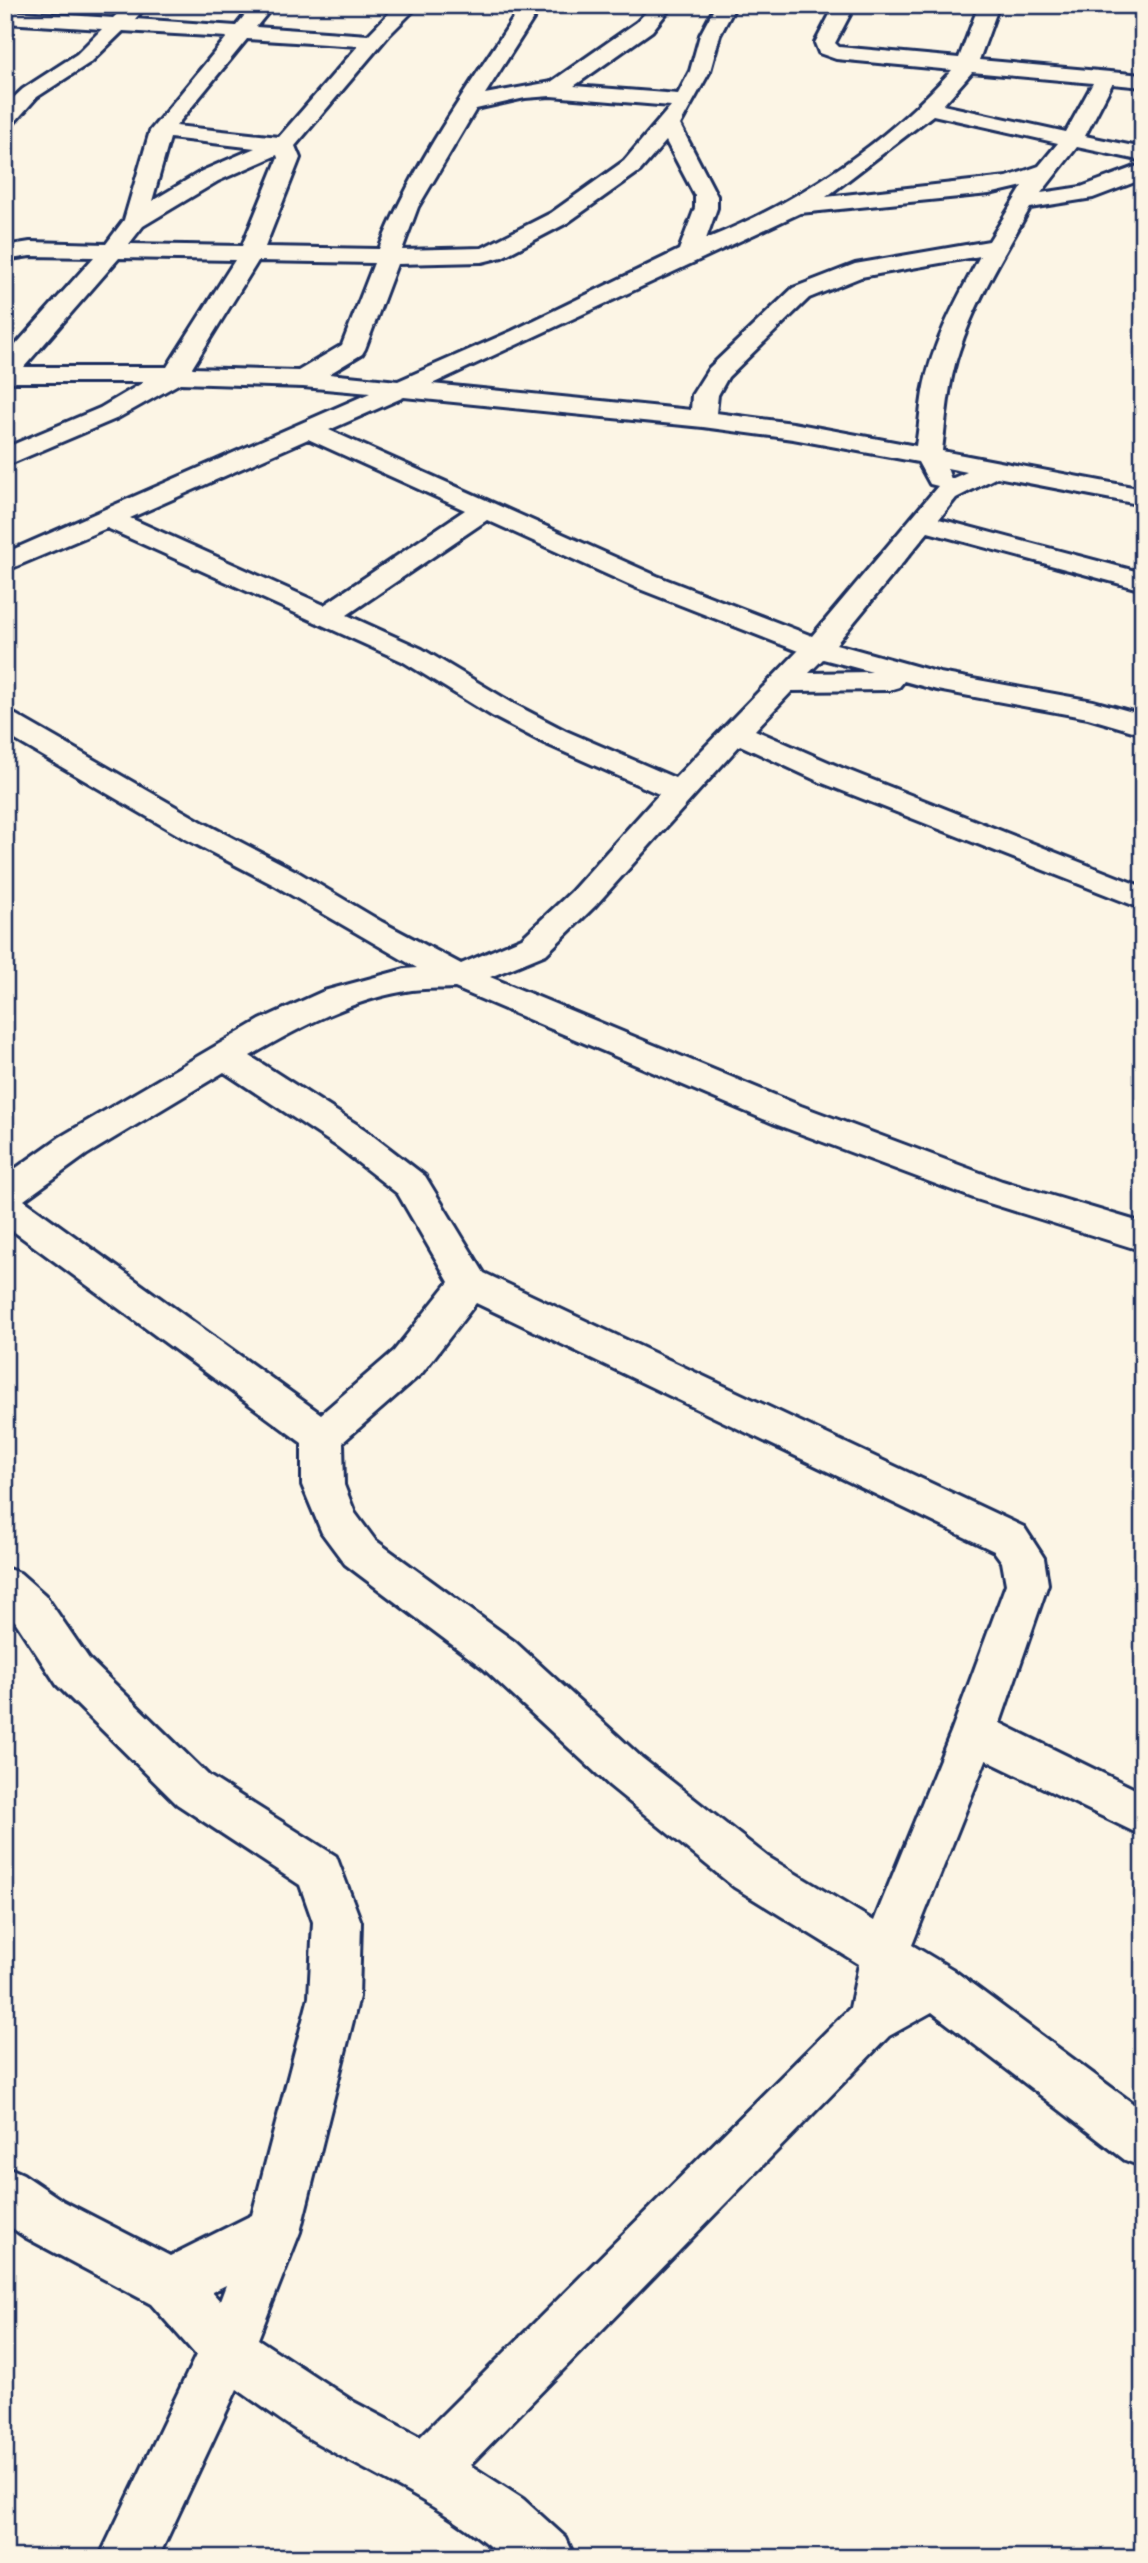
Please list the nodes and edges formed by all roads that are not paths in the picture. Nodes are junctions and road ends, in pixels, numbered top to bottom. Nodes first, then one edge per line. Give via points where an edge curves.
1 (137, 5) edge
2 (264, 5) edge
3 (409, 5) edge
4 (532, 5) edge
5 (663, 5) edge
6 (726, 5) edge
7 (845, 5) edge
8 (989, 5) edge
9 (5, 17) edge
10 (120, 22) junction
11 (242, 32) junction
12 (374, 41) junction
13 (967, 65) junction
14 (1106, 77) junction
15 (1143, 81) edge
16 (551, 90) junction
17 (685, 101) junction
18 (468, 104) junction
19 (929, 107) junction
20 (5, 119) edge
21 (669, 125) junction
22 (161, 131) junction
23 (1073, 138) junction
24 (284, 145) junction
25 (1143, 155) edge
26 (1051, 166) junction
27 (1143, 170) edge
28 (1022, 202) junction
29 (793, 208) junction
30 (135, 220) junction
31 (1000, 246) junction
32 (112, 251) junction
33 (5, 253) edge
34 (251, 254) junction
35 (689, 254) junction
36 (384, 263) junction
37 (353, 349) junction
38 (5, 373) edge
39 (175, 374) junction
40 (303, 379) junction
41 (391, 387) junction
42 (703, 419) junction
43 (308, 430) junction
44 (928, 457) junction
45 (5, 458) edge
46 (995, 468) junction
47 (947, 492) junction
48 (1143, 497) edge
49 (484, 510) junction
50 (109, 519) junction
51 (924, 523) junction
52 (5, 563) edge
53 (1143, 582) edge
54 (326, 617) junction
55 (817, 648) junction
56 (937, 681) junction
57 (784, 682) junction
58 (1140, 704) edge
59 (5, 721) edge
60 (735, 732) junction
61 (679, 791) junction
62 (1143, 899) edge
63 (459, 977) junction
64 (223, 1055) junction
65 (5, 1195) edge
66 (5, 1206) edge
67 (1143, 1237) edge
68 (470, 1283) junction
69 (322, 1436) junction
70 (5, 1585) edge
71 (974, 1732) junction
72 (1143, 1816) edge
73 (885, 1953) junction
74 (935, 1985) junction
75 (872, 2020) junction
76 (1143, 2142) edge
77 (5, 2192) edge
78 (274, 2232) junction
79 (170, 2285) junction
80 (227, 2350) junction
81 (426, 2470) junction
82 (128, 2558) edge
83 (547, 2558) edge

1 - 10 street
2 - 11 street
3 - 12 street
4 - 18 street
5 - 16 street via 648,26
6 - 17 street
7 - 13 street via 825,43 826,50
8 - 13 street
9 - 10 street
10 - 11 street
10 - 20 street via 85,58 30,93
11 - 12 street
11 - 22 street
12 - 24 street
13 - 14 street
13 - 19 street
14 - 15 street
14 - 23 street
16 - 17 street
16 - 18 street
17 - 21 street
18 - 36 street via 407,207
19 - 23 street
19 - 29 street via 830,185
21 - 35 street via 706,196
21 - 36 street via 618,177 511,244 482,255
22 - 24 street
22 - 30 street
23 - 25 street
23 - 26 street
24 - 30 street via 210,176
24 - 34 street via 289,158
26 - 27 street
26 - 28 street
26 - 29 street via 989,187
27 - 28 street via 1085,193
28 - 31 street
29 - 35 street
30 - 32 street
31 - 42 street via 855,271 801,293 718,373 705,396
31 - 44 street via 967,302 947,350 936,390
32 - 33 street via 30,249
32 - 34 street
32 - 38 street
34 - 36 street
34 - 39 street
35 - 41 street via 521,336
36 - 37 street
37 - 40 street
37 - 41 street
38 - 39 street
39 - 40 street
39 - 45 street via 109,413
40 - 41 street
41 - 42 street
41 - 43 street
42 - 44 street
43 - 49 street
43 - 50 street
44 - 46 street
44 - 47 street
46 - 47 street
46 - 48 street
47 - 51 street
49 - 54 street
49 - 55 street via 648,582
50 - 52 street
50 - 54 street
51 - 53 street
51 - 55 street
54 - 61 street via 412,655 555,737
55 - 56 street
55 - 57 street
56 - 57 street
56 - 58 street via 1093,710
57 - 60 street
59 - 63 street
60 - 61 street
60 - 62 street
61 - 63 street via 583,899 534,946
63 - 64 street via 405,981 337,999
63 - 67 street via 788,1115 989,1190
64 - 65 street via 73,1146
64 - 68 street via 351,1138 412,1185
66 - 69 street
68 - 69 street via 408,1362
68 - 71 street via 1009,1539 1023,1558 1027,1584
69 - 73 street via 323,1485 337,1521 359,1552 499,1655 626,1772 751,1872
70 - 78 street via 30,1608 73,1672 193,1790 319,1871 337,1922 334,1997
71 - 72 street
71 - 73 street
73 - 74 street
73 - 75 street
74 - 75 street
74 - 76 street
75 - 81 street
77 - 79 street via 44,2219
78 - 79 street
78 - 80 street
79 - 80 street
80 - 81 street via 334,2422
80 - 82 street
81 - 83 street via 503,2519

